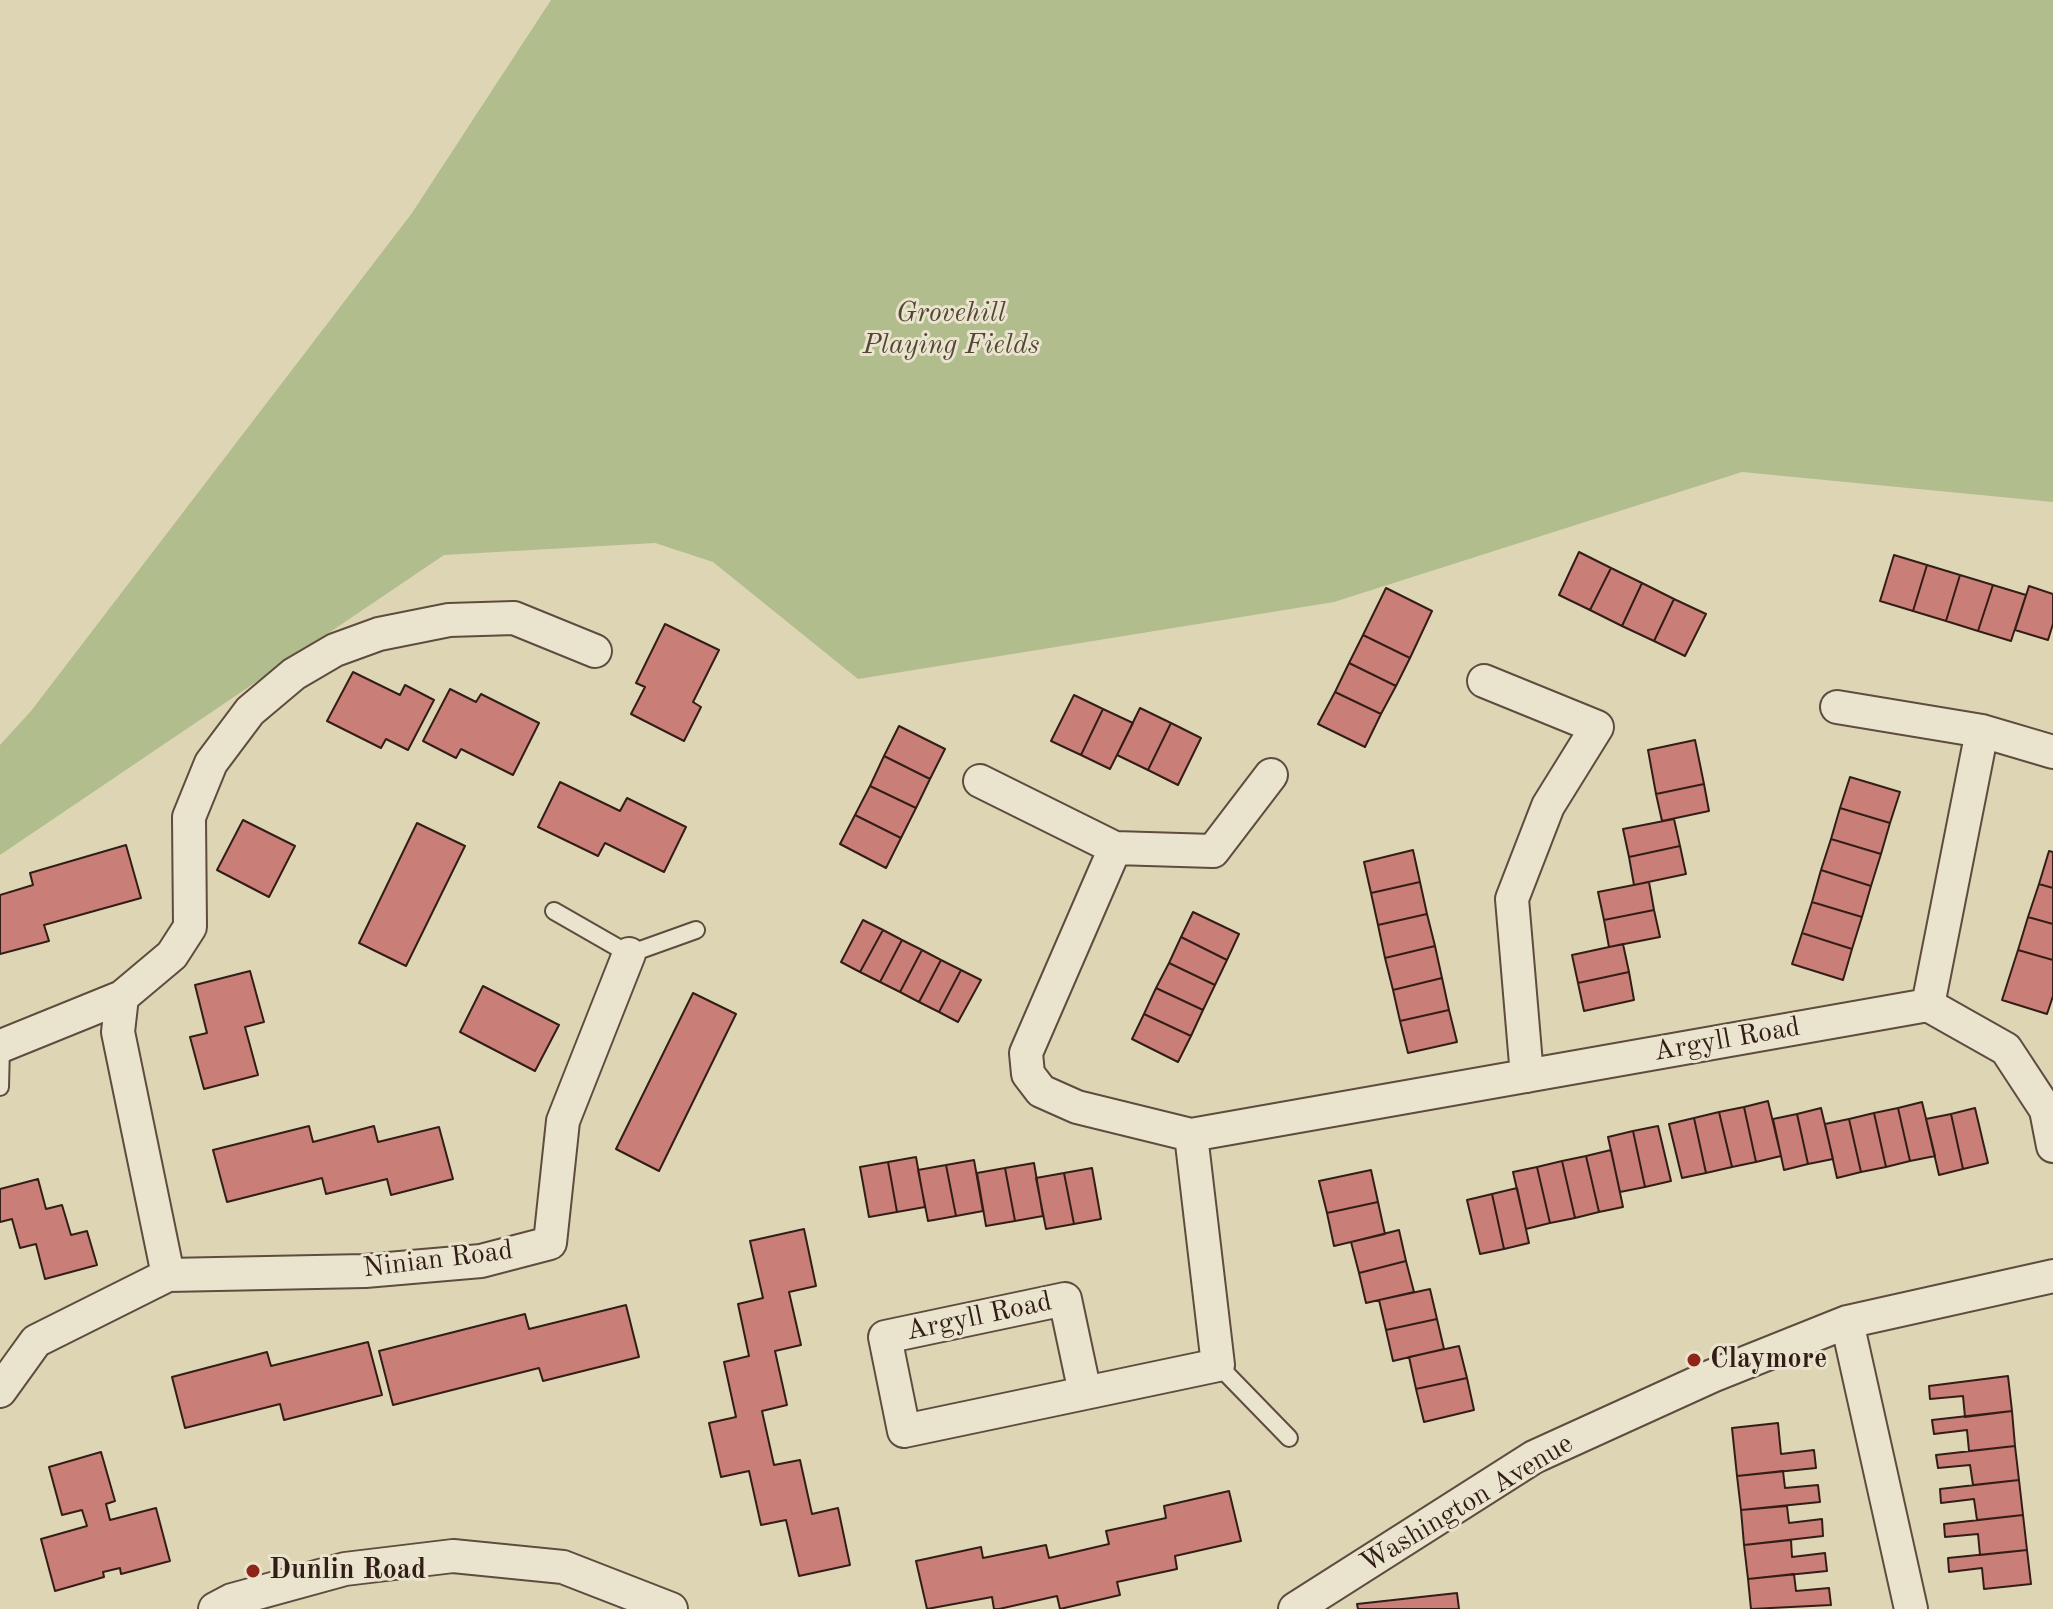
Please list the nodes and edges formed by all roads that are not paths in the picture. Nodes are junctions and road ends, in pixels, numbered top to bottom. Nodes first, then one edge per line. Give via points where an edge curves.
1 (595, 651) dead end
2 (1484, 681) dead end
3 (1837, 707) dead end
4 (1982, 731) junction
5 (2053, 752) edge
6 (1271, 775) dead end
7 (980, 781) dead end
8 (1115, 848) junction
9 (554, 911) dead end
10 (696, 930) dead end
11 (629, 954) junction
12 (122, 997) junction
13 (1928, 1005) junction
14 (1, 1046) edge
15 (1527, 1076) junction
16 (0, 1087) edge
17 (1191, 1135) junction
18 (2053, 1146) edge
19 (168, 1275) junction
20 (2053, 1276) edge
21 (1847, 1322) junction
22 (1218, 1365) junction
23 (0, 1391) edge
24 (1085, 1393) junction
25 (1289, 1438) dead end
26 (215, 1609) edge
27 (671, 1609) edge
28 (1295, 1609) edge
29 (1911, 1609) edge

1 - 12 street via 514,618 449,620 379,634 335,650 294,674 250,711 211,763 189,817 190,927 172,955
2 - 15 street via 1597,727 1548,806 1512,899
3 - 4 street
4 - 5 street
4 - 13 street
6 - 8 street via 1213,851
7 - 8 street
8 - 17 street, Argyll Road via 1026,1053 1028,1074 1041,1091 1077,1107
9 - 11 lane
10 - 11 lane
11 - 19 street, Ninian Road via 563,1121 550,1243 481,1261 365,1271
12 - 14 street
12 - 19 street via 118,1032
13 - 15 street, Argyll Road
13 - 18 street via 2006,1049 2046,1110
14 - 16 lane
15 - 17 street, Argyll Road
17 - 22 street
19 - 23 street, Ninian Road via 36,1341
20 - 21 street, Washington Avenue
21 - 28 street, Washington Avenue via 1534,1457
21 - 29 street
22 - 24 street, Argyll Road
22 - 25 lane
24 - 24 street, Argyll Road via 904,1431 885,1337 1065,1299
26 - 27 street via 345,1569 453,1556 563,1567

